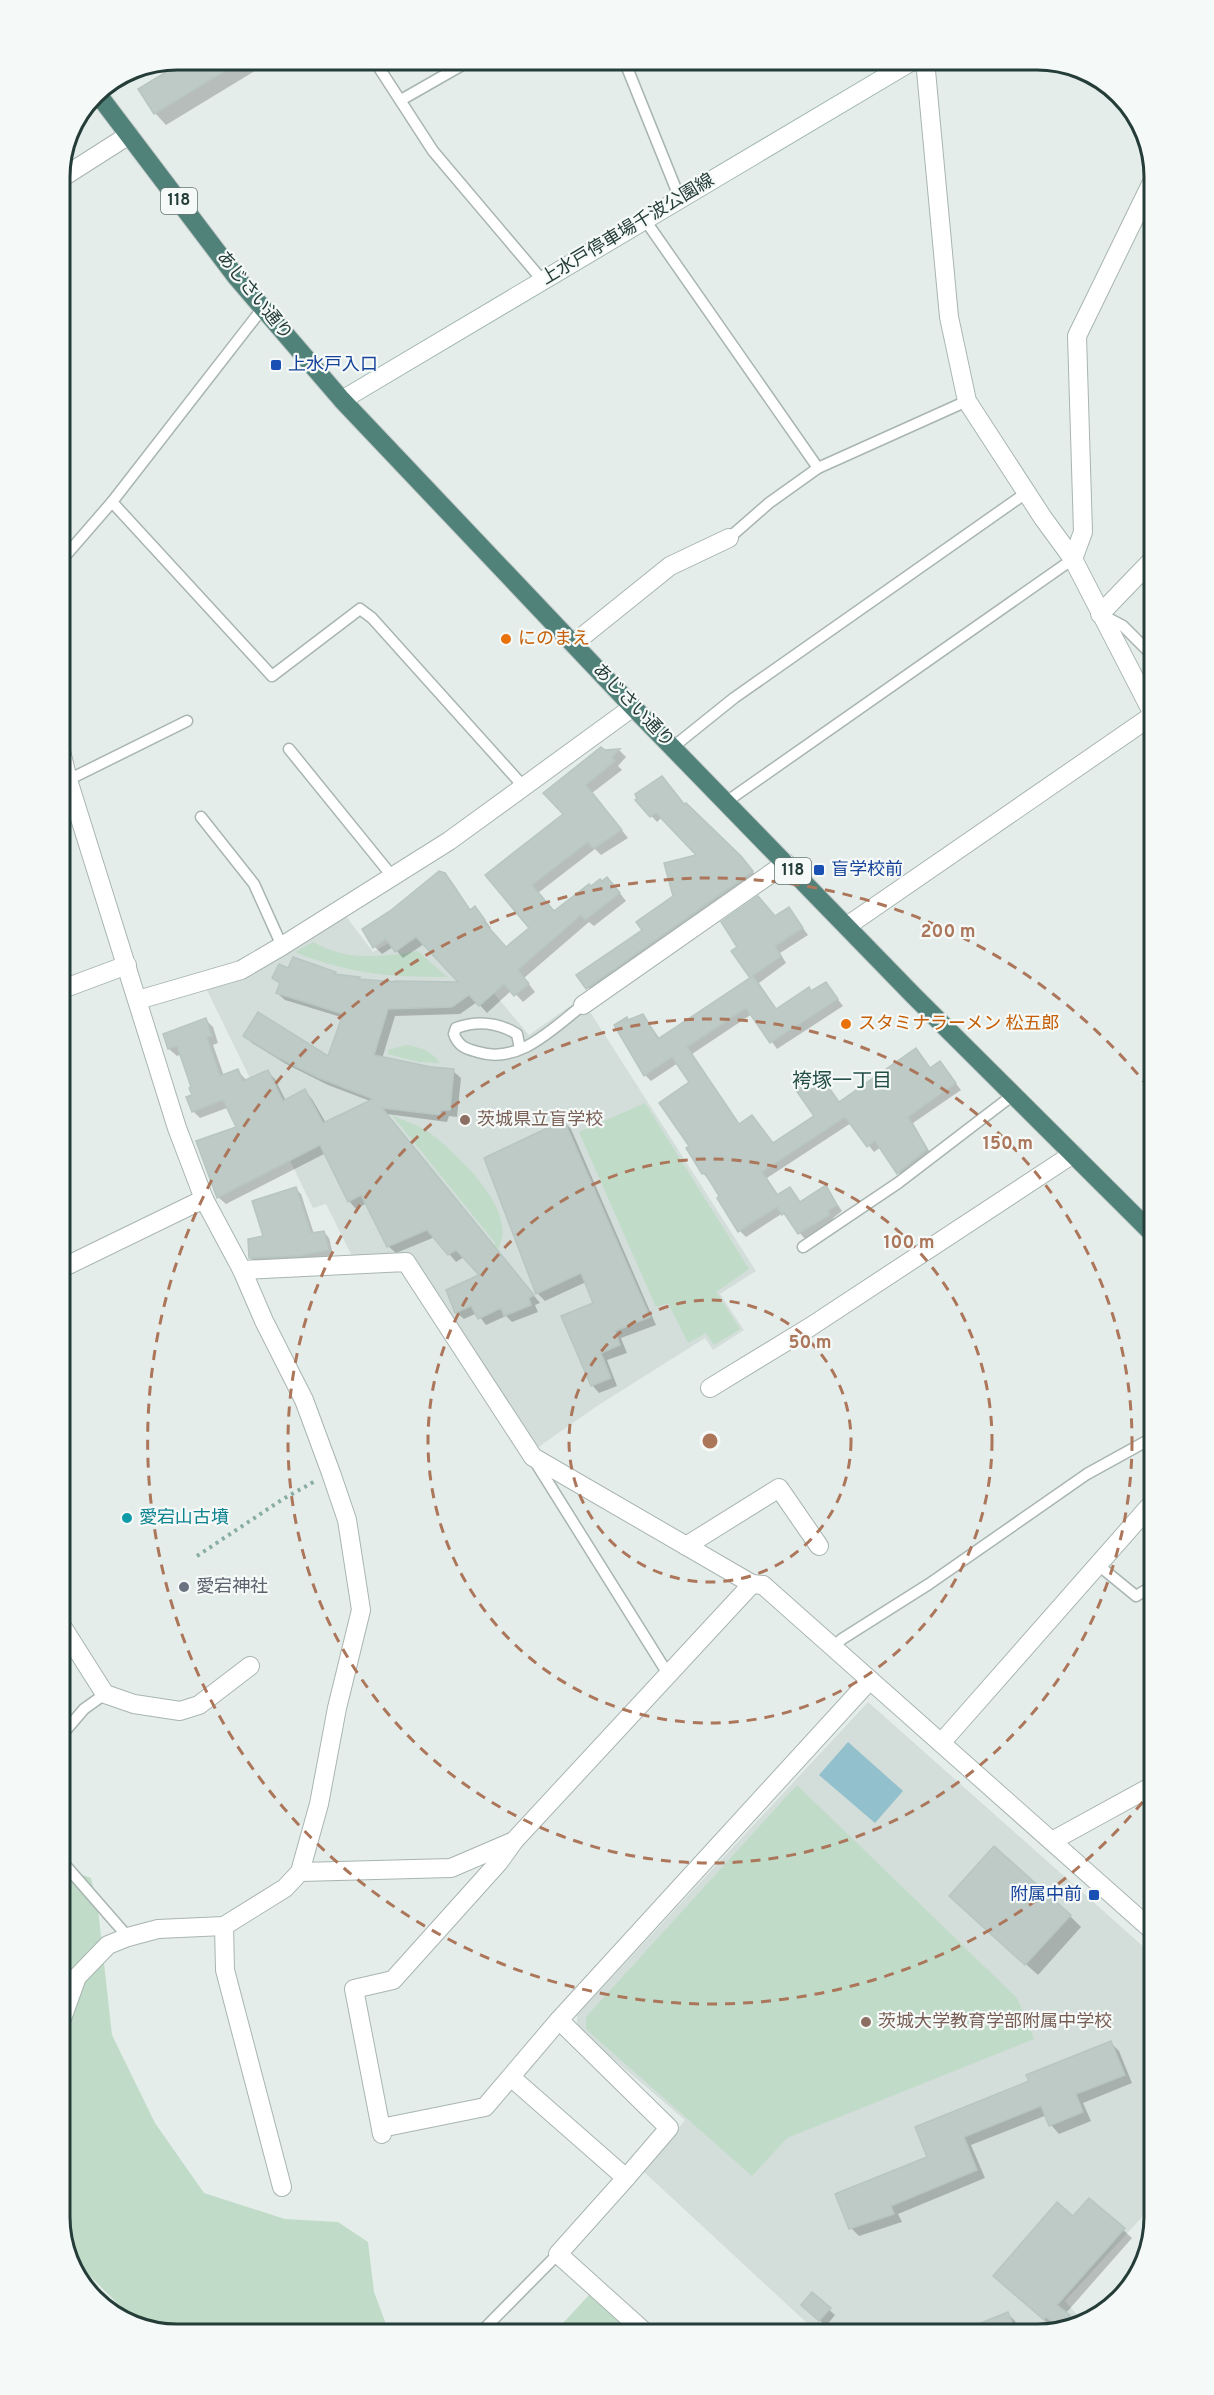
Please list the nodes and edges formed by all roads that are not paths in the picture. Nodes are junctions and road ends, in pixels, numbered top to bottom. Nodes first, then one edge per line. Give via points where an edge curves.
1 (381, 70) edge
2 (453, 70) edge
3 (628, 71) edge
4 (896, 71) edge
5 (926, 71) edge
6 (401, 100) junction
7 (103, 101) edge
8 (129, 135) junction
9 (71, 172) edge
10 (680, 199) junction
11 (1144, 199) edge
12 (645, 220) junction
13 (543, 281) junction
14 (262, 309) junction
15 (342, 400) junction
16 (967, 401) junction
17 (818, 468) junction
18 (1026, 493) junction
19 (112, 502) junction
20 (729, 538) joint
21 (71, 550) edge
22 (1073, 560) junction
23 (1144, 568) edge
24 (1100, 614) junction
25 (573, 644) junction
26 (1144, 647) edge
27 (1144, 697) edge
28 (633, 707) junction
29 (187, 721) dead end
30 (1144, 723) edge
31 (673, 747) junction
32 (289, 749) dead end
33 (71, 779) edge
34 (525, 787) junction
35 (71, 788) edge
36 (726, 802) junction
37 (201, 817) dead end
38 (786, 863) junction
39 (392, 876) junction
40 (847, 926) junction
41 (282, 946) junction
42 (127, 965) junction
43 (71, 986) edge
44 (138, 1000) junction
45 (583, 1005) joint
46 (520, 1049) junction
47 (1013, 1095) junction
48 (1072, 1154) junction
49 (204, 1199) junction
50 (1144, 1225) edge
51 (803, 1247) dead end
52 (70, 1264) edge
53 (242, 1270) junction
54 (710, 1388) dead end
55 (1144, 1443) edge
56 (533, 1457) junction
57 (1144, 1512) edge
58 (686, 1546) junction
59 (819, 1546) dead end
60 (1097, 1564) junction
61 (757, 1585) junction
62 (1144, 1591) edge
63 (70, 1639) edge
64 (833, 1647) junction
65 (250, 1666) dead end
66 (668, 1674) junction
67 (870, 1680) junction
68 (105, 1694) junction
69 (70, 1725) edge
70 (941, 1743) junction
71 (1144, 1790) edge
72 (514, 1841) junction
73 (1052, 1841) junction
74 (70, 1871) edge
75 (300, 1872) junction
76 (1144, 1923) edge
77 (224, 1926) junction
78 (128, 1937) junction
79 (70, 1996) edge
80 (559, 2020) junction
81 (512, 2078) junction
82 (626, 2178) junction
83 (282, 2187) dead end
84 (558, 2254) junction
85 (489, 2324) edge
86 (636, 2324) edge

1 - 6 lane
2 - 6 lane
3 - 10 lane
4 - 10 street, 上水戸停車場千波公園線
5 - 16 street via 949,317
6 - 13 lane via 433,151
7 - 8 highway, あじさい通り / 118
8 - 9 street
8 - 14 highway, あじさい通り / 118
10 - 12 street, 上水戸停車場千波公園線
11 - 22 street via 1077,336 1083,532
12 - 13 street, 上水戸停車場千波公園線
12 - 17 lane
13 - 15 street, 上水戸停車場千波公園線
14 - 15 highway, あじさい通り / 118
14 - 19 lane
15 - 25 highway, あじさい通り / 118
16 - 17 lane
16 - 18 street
17 - 20 lane
18 - 22 street
18 - 31 lane via 734,698
19 - 21 lane
19 - 34 lane via 272,676 360,609
20 - 25 street via 670,566
22 - 24 street
22 - 36 lane
23 - 24 street
24 - 26 lane via 1123,626
24 - 27 street
25 - 28 highway, あじさい通り / 118
28 - 31 highway, あじさい通り / 118
28 - 34 street
29 - 33 lane
30 - 40 street
31 - 36 highway, あじさい通り / 118
32 - 39 lane
34 - 39 street
35 - 42 street
36 - 38 highway, あじさい通り / 118
37 - 41 lane via 254,884
38 - 40 highway, あじさい通り / 118
38 - 45 street
39 - 41 street
40 - 47 highway, あじさい通り / 118
41 - 44 street via 241,970
42 - 43 street
42 - 44 street
44 - 49 street via 177,1128
45 - 46 lane
46 - 46 lane via 486,1055 465,1048 454,1034 456,1028 465,1024 496,1023 517,1034
47 - 48 highway, あじさい通り / 118
47 - 51 lane via 898,1183
48 - 50 highway, あじさい通り / 118
48 - 54 street via 810,1327
49 - 52 street
49 - 53 street
53 - 56 street via 406,1262
53 - 75 street via 304,1400 331,1473 347,1520 361,1610 319,1804
55 - 64 lane via 1087,1474
56 - 58 street
56 - 66 lane
57 - 60 street
58 - 59 street via 779,1488
58 - 61 street
60 - 62 lane via 1136,1596
60 - 70 street
61 - 64 street
61 - 66 street
63 - 68 street
64 - 67 street
65 - 68 street via 199,1705 180,1711 134,1704
66 - 72 street
67 - 70 street
67 - 80 street
68 - 69 lane
70 - 73 street
71 - 73 street
72 - 75 street via 451,1868
72 - 81 street via 500,1862 393,1980 354,1989 381,2131 485,2107
73 - 76 street
74 - 78 lane
75 - 77 street via 285,1888
77 - 78 street via 158,1929
77 - 83 street via 225,1970
78 - 79 street via 108,1945 77,1977
80 - 81 street
80 - 82 street via 669,2128
81 - 82 street
82 - 84 street
84 - 85 lane
84 - 86 street

